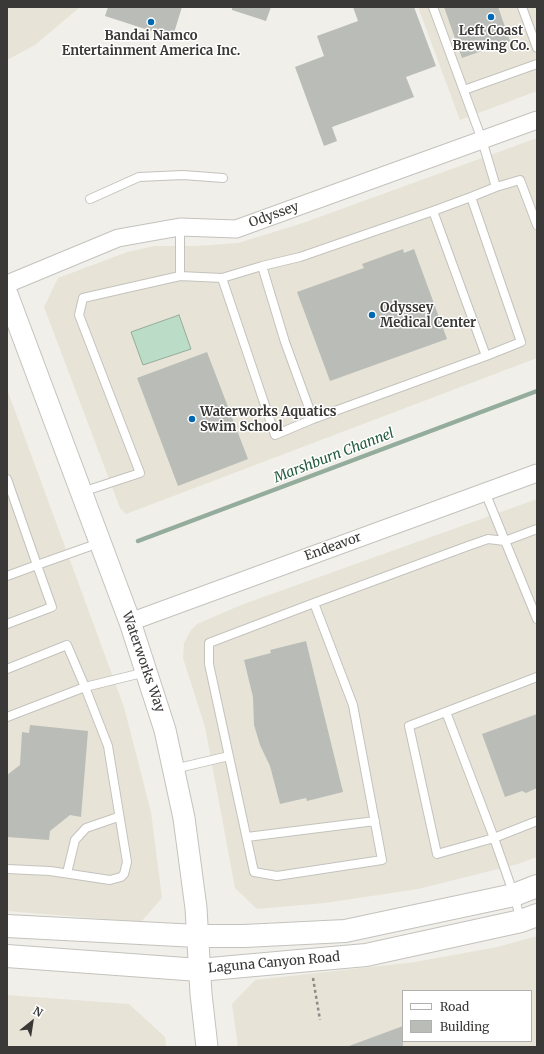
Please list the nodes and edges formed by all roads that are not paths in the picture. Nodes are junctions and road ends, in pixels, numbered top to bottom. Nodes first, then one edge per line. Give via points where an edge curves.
1 (433, 7) edge
2 (522, 7) edge
3 (537, 48) edge
4 (537, 64) edge
5 (464, 90) junction
6 (537, 120) edge
7 (482, 140) junction
8 (223, 178) dead end
9 (496, 187) junction
10 (471, 197) junction
11 (90, 199) dead end
12 (433, 211) junction
13 (537, 225) edge
14 (180, 227) junction
15 (262, 266) junction
16 (180, 276) junction
17 (222, 278) junction
18 (7, 284) edge
19 (7, 294) edge
20 (486, 356) junction
21 (313, 419) junction
22 (537, 473) edge
23 (7, 479) edge
24 (81, 492) junction
25 (485, 492) junction
26 (537, 530) edge
27 (506, 541) junction
28 (100, 543) junction
29 (36, 565) junction
30 (7, 576) edge
31 (314, 603) junction
32 (537, 619) edge
33 (130, 622) junction
34 (7, 624) edge
35 (7, 669) edge
36 (147, 672) junction
37 (537, 677) edge
38 (85, 687) junction
39 (446, 712) junction
40 (7, 717) edge
41 (229, 756) junction
42 (174, 769) junction
43 (118, 816) junction
44 (537, 821) edge
45 (375, 822) junction
46 (247, 837) junction
47 (494, 838) junction
48 (7, 869) edge
49 (67, 873) junction
50 (537, 886) edge
51 (514, 895) junction
52 (529, 918) edge
53 (7, 926) edge
54 (197, 936) junction
55 (7, 956) edge
56 (199, 970) junction
57 (207, 1047) edge

1 - 5 lane
2 - 3 lane
4 - 5 lane
5 - 7 lane
6 - 7 street, Odyssey
7 - 9 lane
7 - 14 street, Odyssey via 236,229
8 - 11 lane via 183,175 139,177
9 - 10 lane
9 - 13 lane via 520,180
10 - 12 lane
10 - 20 lane via 521,342
12 - 15 lane via 300,257
12 - 20 lane
14 - 16 lane
14 - 18 street, Odyssey via 118,238
15 - 17 lane
15 - 21 lane via 285,342
16 - 17 lane
16 - 24 lane via 83,298 79,315 140,473
17 - 21 lane via 276,435
19 - 24 street, Waterworks Way
20 - 21 lane
22 - 25 street, Endeavor
23 - 29 lane
24 - 28 street, Waterworks Way
25 - 27 lane
25 - 33 street, Endeavor
26 - 27 lane
27 - 31 lane via 488,539
27 - 32 lane
28 - 29 lane
28 - 33 street, Waterworks Way
29 - 30 lane
29 - 34 lane via 52,607
31 - 41 lane via 209,642 209,664
31 - 45 lane via 352,705
33 - 36 street, Waterworks Way
35 - 38 lane via 67,645
36 - 38 lane
36 - 42 street, Waterworks Way
37 - 39 lane
38 - 40 lane
38 - 43 lane via 108,746
39 - 47 lane
39 - 47 lane via 409,726 436,854
41 - 42 lane
41 - 46 lane
42 - 54 street, Waterworks Way via 184,818 196,908
43 - 49 lane via 86,828 75,840
43 - 49 lane via 127,862 124,874 118,879 110,880
44 - 47 lane
45 - 46 lane
45 - 46 lane via 382,860 277,876 254,872
47 - 51 lane
48 - 49 lane
50 - 51 main road, Laguna Canyon Road
51 - 52 lane
51 - 54 main road, Laguna Canyon Road via 345,931
52 - 56 main road, Laguna Canyon Road via 366,955
53 - 54 main road, Laguna Canyon Road
54 - 56 street, Waterworks Way
55 - 56 main road, Laguna Canyon Road
56 - 57 street, Waterworks Way

